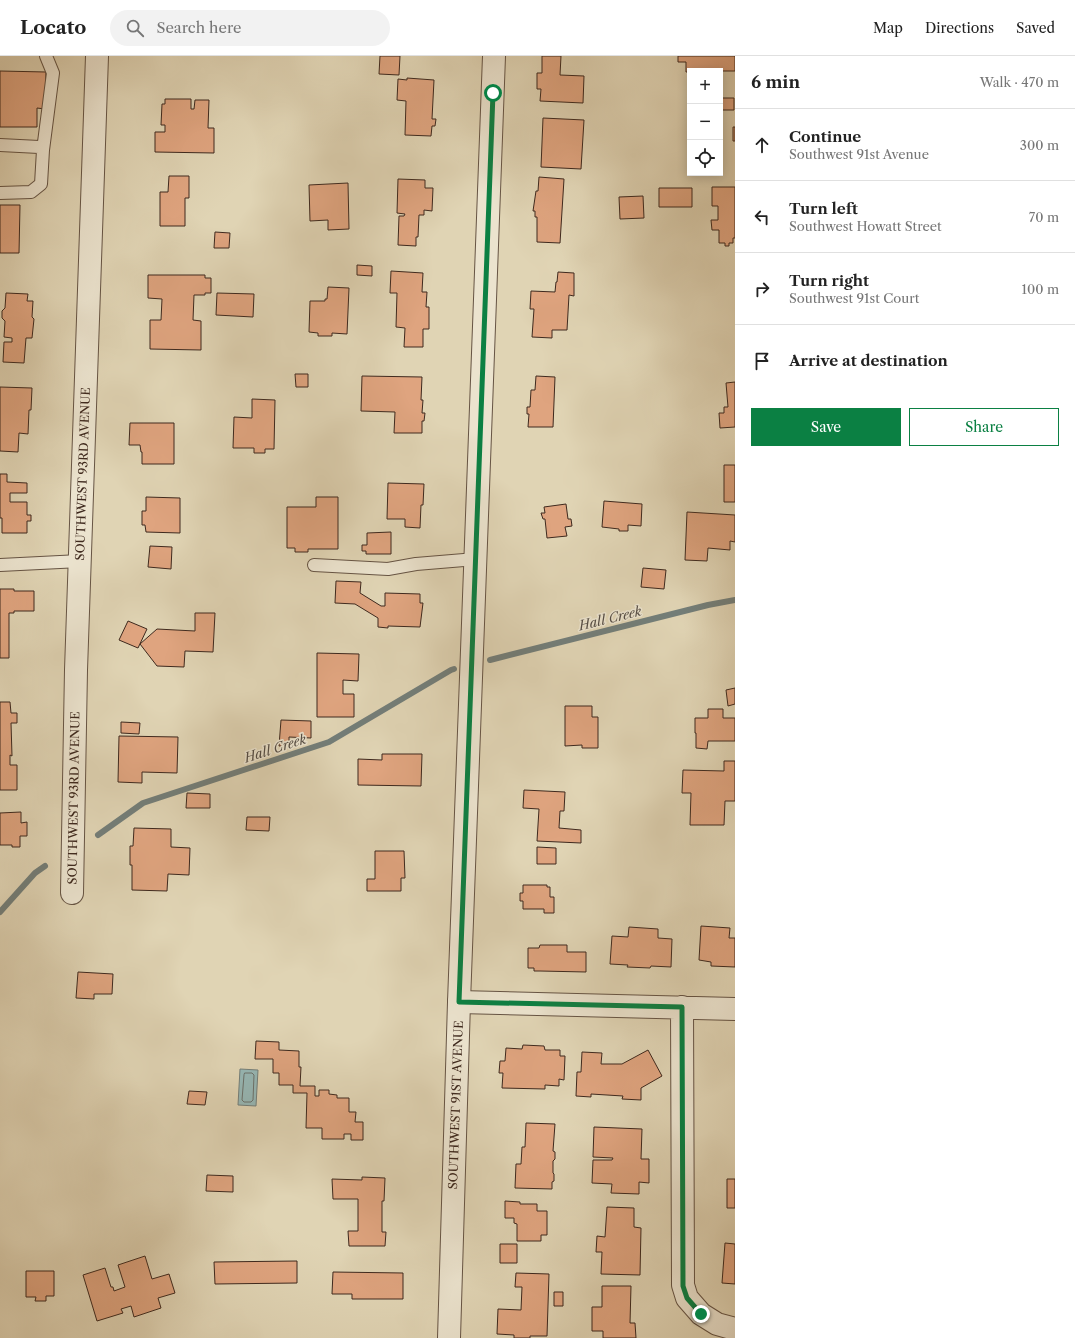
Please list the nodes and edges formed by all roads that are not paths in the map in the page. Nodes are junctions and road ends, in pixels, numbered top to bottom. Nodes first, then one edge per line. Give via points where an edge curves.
1 (46, 56) edge
2 (97, 56) edge
3 (494, 56) edge
4 (0, 145) edge
5 (43, 150) junction
6 (0, 193) edge
7 (476, 559) junction
8 (80, 562) junction
9 (0, 565) edge
10 (314, 565) dead end
11 (72, 893) dead end
12 (459, 1002) junction
13 (682, 1007) junction
14 (735, 1009) edge
15 (735, 1329) edge
16 (449, 1338) edge

1 - 5 lane via 53,74
2 - 8 street, SOUTHWEST 93RD AVENUE
3 - 7 street, SOUTHWEST 91ST AVENUE
4 - 5 lane via 39,147
5 - 6 lane via 41,184 31,192
7 - 10 lane via 388,569
7 - 12 street, SOUTHWEST 91ST AVENUE
8 - 9 lane
8 - 11 street, SOUTHWEST 93RD AVENUE
12 - 13 street
12 - 16 street, SOUTHWEST 91ST AVENUE
13 - 14 street
13 - 15 street via 683,1286 687,1298 701,1314 717,1324

